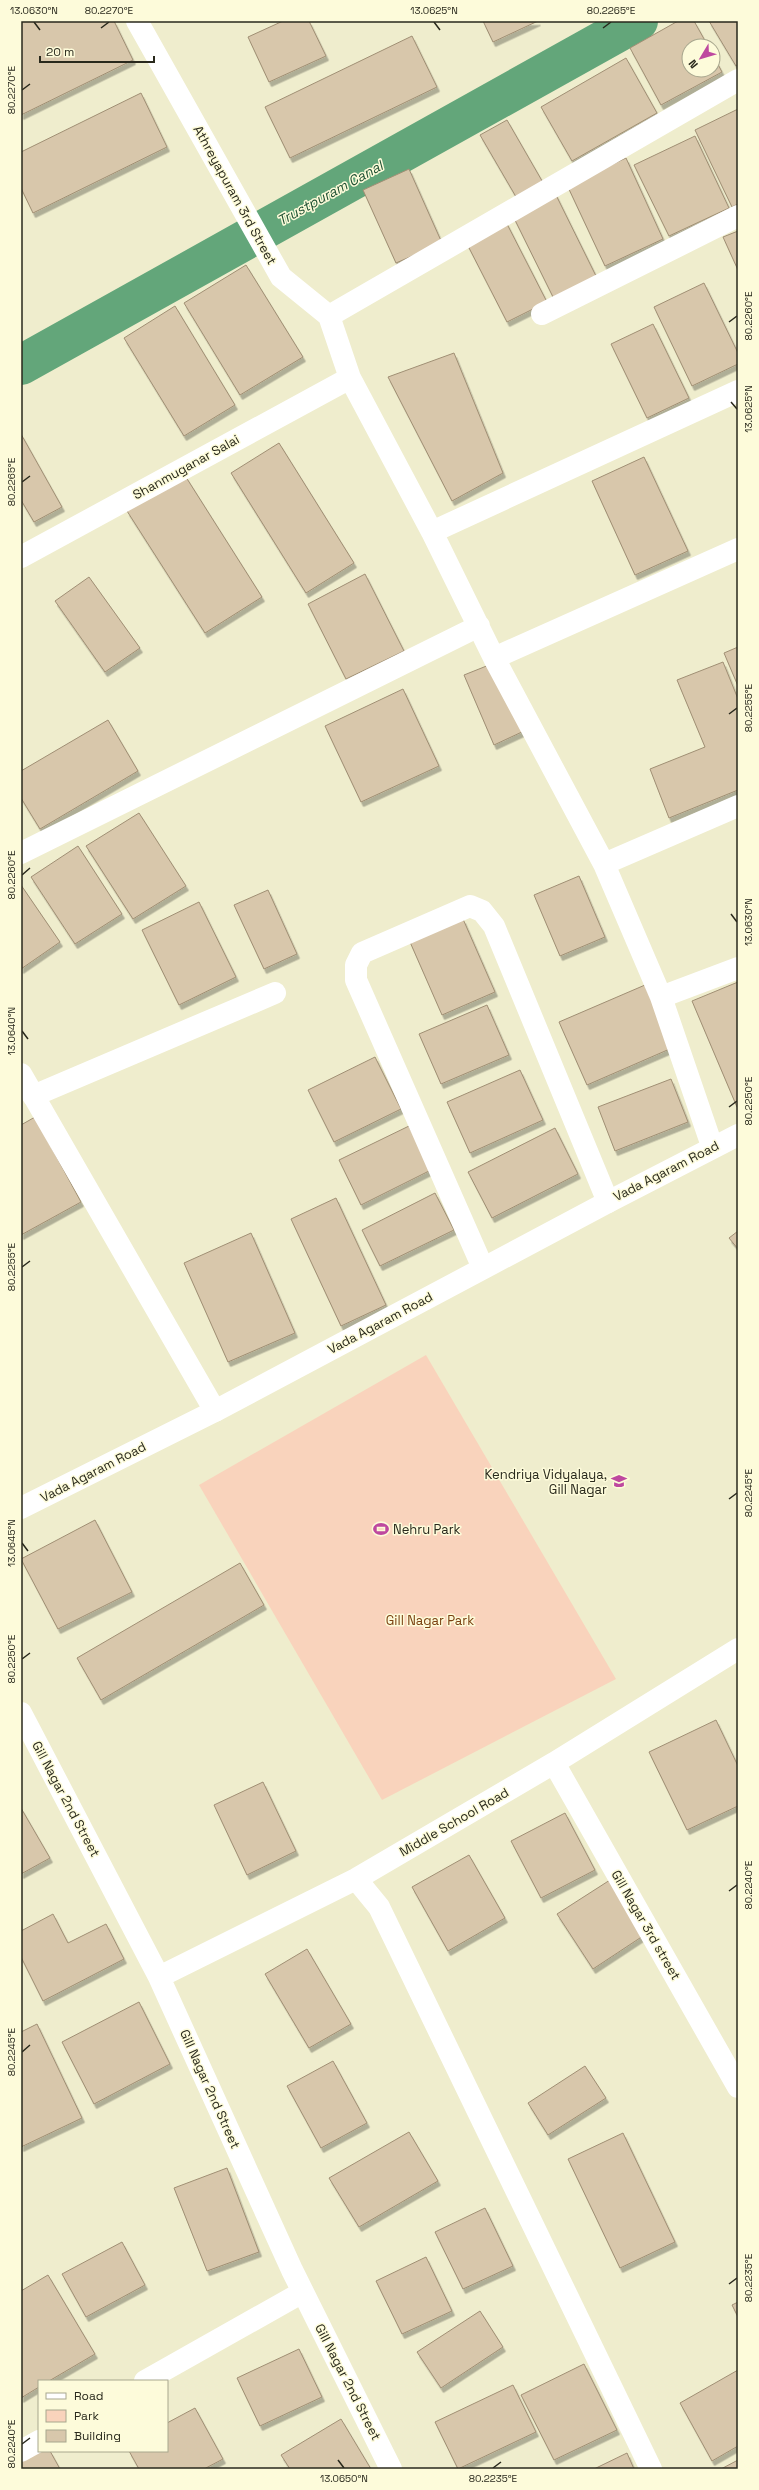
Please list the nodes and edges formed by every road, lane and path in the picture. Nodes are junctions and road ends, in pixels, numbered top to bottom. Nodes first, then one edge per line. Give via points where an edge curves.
1 (137, 21) edge
2 (738, 80) edge
3 (738, 216) edge
4 (542, 314) dead end
5 (329, 316) junction
6 (350, 378) junction
7 (738, 391) edge
8 (432, 532) junction
9 (738, 549) edge
10 (21, 557) edge
11 (479, 626) junction
12 (494, 658) junction
13 (738, 806) edge
14 (21, 854) edge
15 (604, 864) junction
16 (738, 968) edge
17 (275, 993) dead end
18 (661, 997) junction
19 (21, 1074) edge
20 (33, 1096) junction
21 (738, 1135) edge
22 (712, 1146) junction
23 (608, 1202) junction
24 (483, 1268) junction
25 (215, 1411) junction
26 (21, 1508) edge
27 (738, 1649) edge
28 (21, 1713) edge
29 (554, 1763) junction
30 (356, 1879) junction
31 (159, 1977) junction
32 (738, 2087) edge
33 (303, 2292) junction
34 (147, 2380) edge
35 (38, 2442) edge
36 (21, 2451) edge
37 (392, 2469) edge
38 (651, 2469) edge

1 - 5 street, Athreyapuram 3rd Street via 281,277
2 - 5 street
3 - 4 street
5 - 6 street
6 - 8 street
6 - 10 street, Shanmuganar Salai
7 - 8 street
8 - 11 street
9 - 12 street
11 - 12 street
11 - 14 street
12 - 15 street
13 - 15 street
15 - 18 street
16 - 18 street
17 - 20 street
18 - 22 street
19 - 20 street
20 - 25 street
21 - 22 street, Vada Agaram Road
22 - 23 street, Vada Agaram Road
23 - 24 street, Vada Agaram Road
23 - 24 street via 494,926 482,911 470,906 362,953 356,965 356,980
24 - 25 street, Vada Agaram Road
25 - 26 street, Vada Agaram Road
27 - 29 street, Middle School Road
28 - 31 street, Gill Nagar 2nd Street
29 - 30 street, Middle School Road
29 - 32 street, Gill Nagar 3rd street
30 - 31 street, Middle School Road
30 - 38 street via 379,1906
31 - 33 street, Gill Nagar 2nd Street
33 - 34 street
33 - 37 street, Gill Nagar 2nd Street
35 - 36 street

